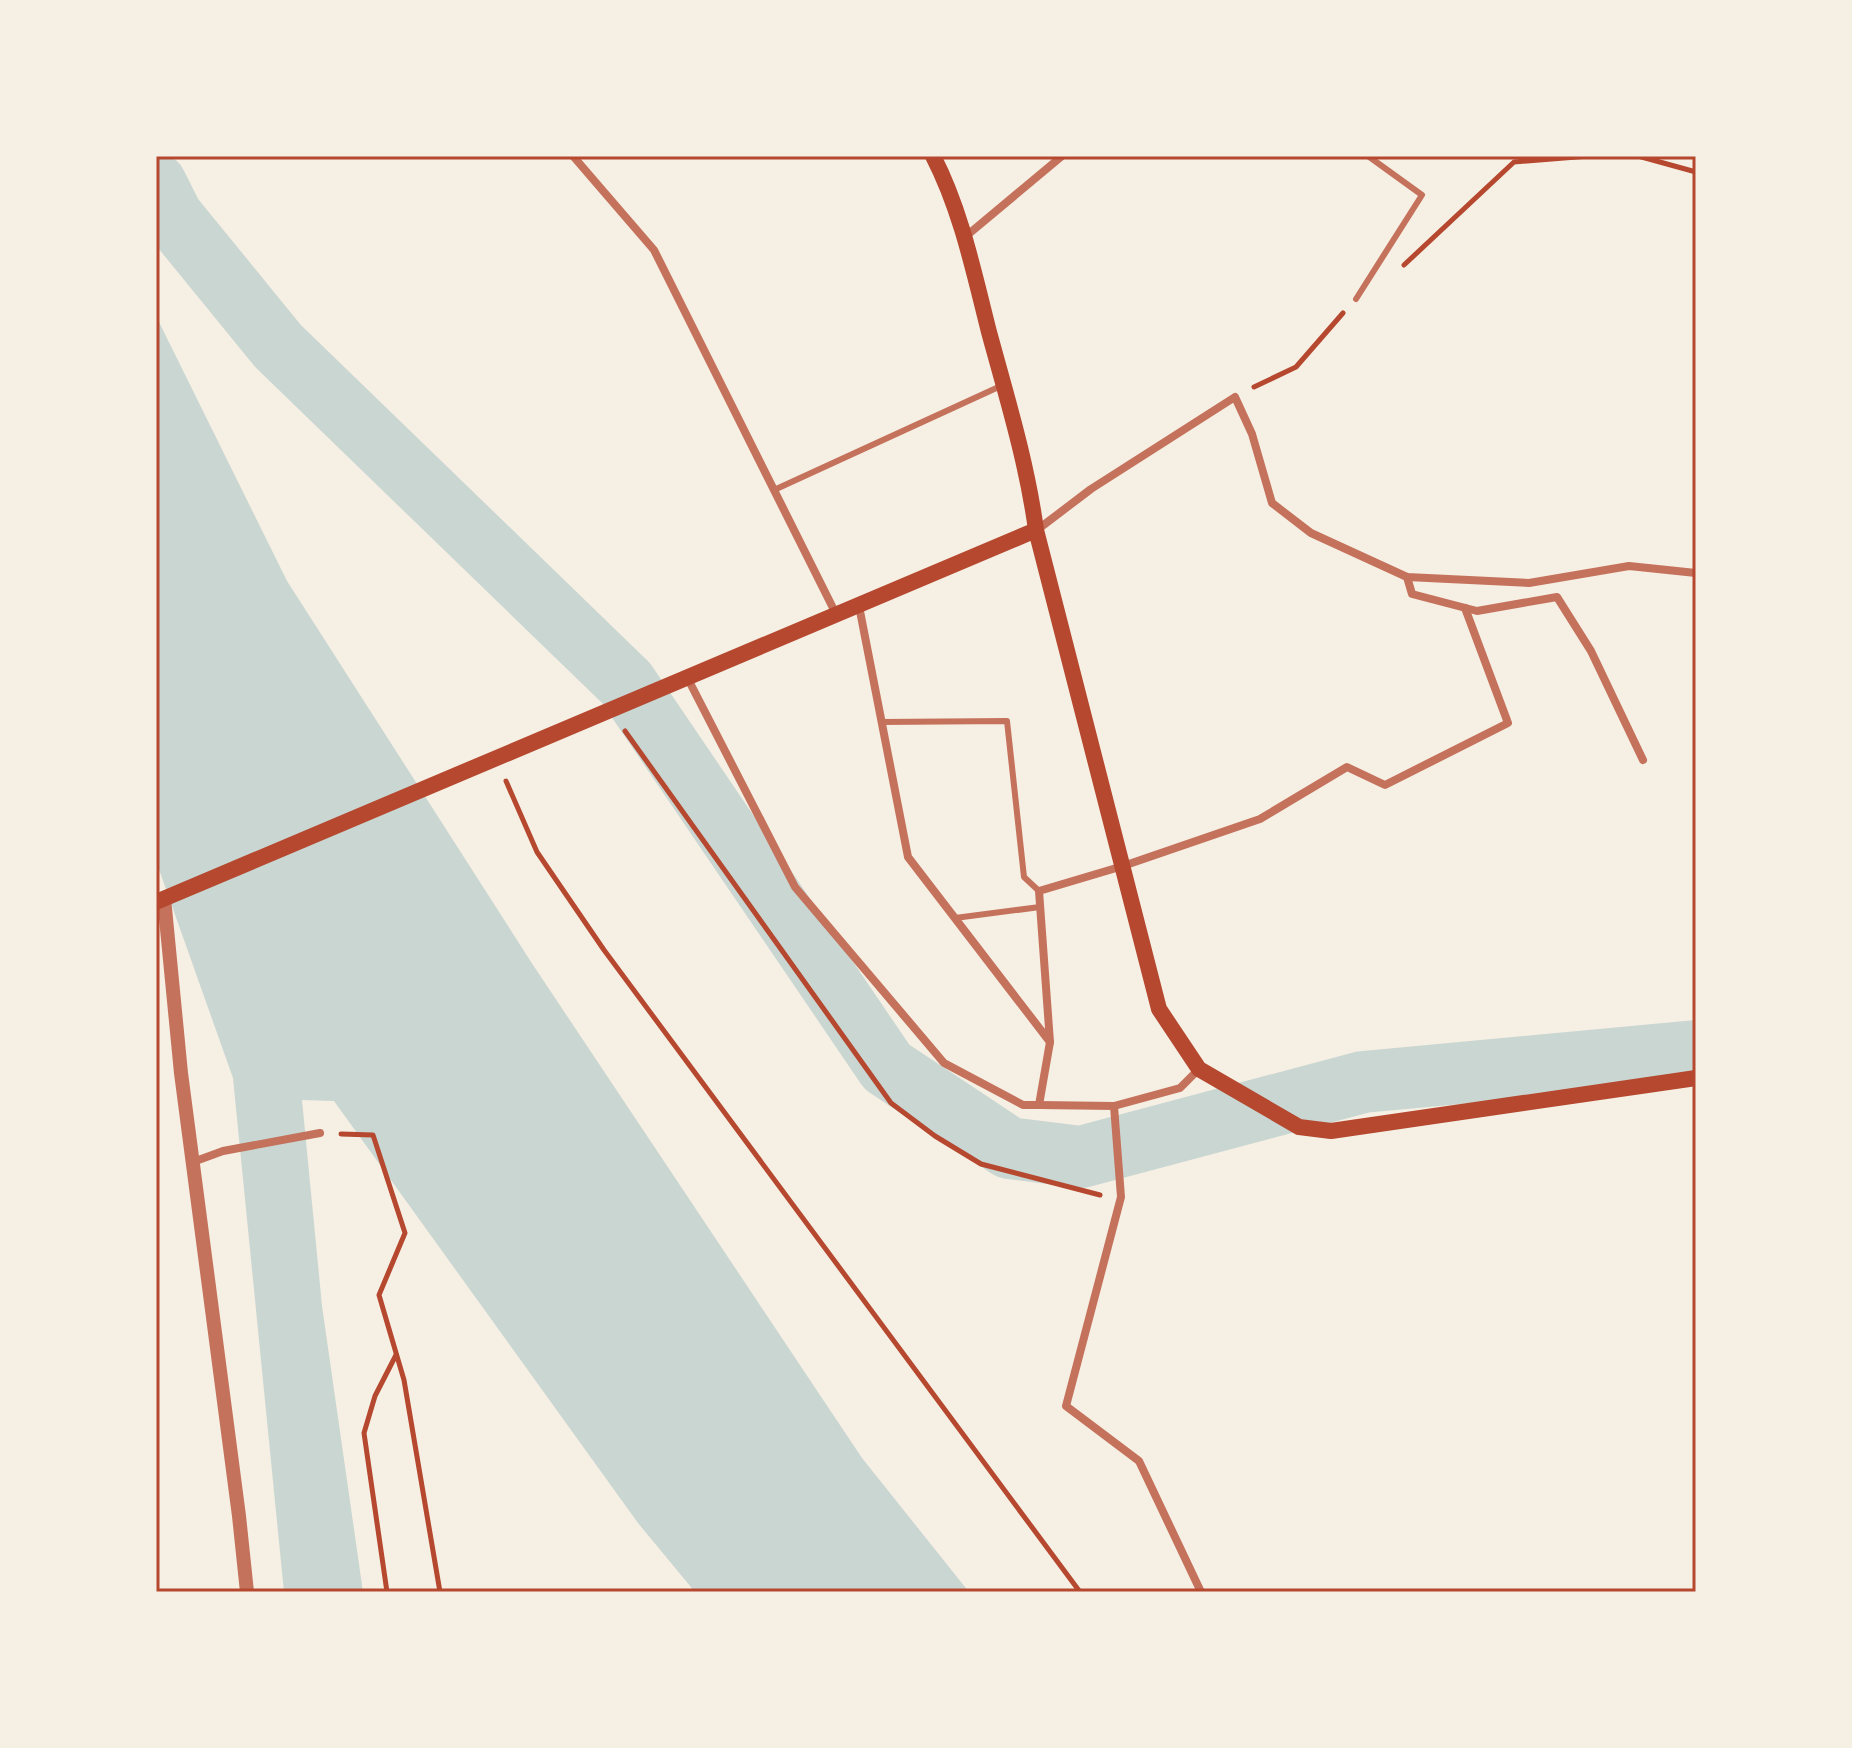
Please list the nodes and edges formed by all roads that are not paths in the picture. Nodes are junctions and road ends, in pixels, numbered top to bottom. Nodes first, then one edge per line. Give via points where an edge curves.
1 (573, 156) edge
2 (933, 156) edge
3 (1062, 156) edge
4 (1368, 156) edge
5 (964, 238) junction
6 (1356, 299) road end
7 (1003, 385) junction
8 (774, 490) junction
9 (1036, 530) junction
10 (1696, 573) edge
11 (1407, 577) junction
12 (859, 606) junction
13 (1465, 608) junction
14 (836, 615) junction
15 (688, 679) junction
16 (881, 722) junction
17 (1643, 760) dead end
18 (1123, 866) junction
19 (1039, 891) junction
20 (160, 900) edge
21 (1040, 907) junction
22 (955, 918) junction
23 (1050, 1042) junction
24 (1199, 1069) junction
25 (1696, 1078) edge
26 (1039, 1105) junction
27 (1114, 1106) junction
28 (320, 1133) road end
29 (193, 1162) junction
30 (247, 1592) edge
31 (1201, 1592) edge

1 - 8 street via 654,250
2 - 5 main road
3 - 5 street
4 - 6 lane via 1422,195
5 - 7 main road
7 - 8 lane
7 - 9 main road
8 - 14 street
9 - 11 street via 1235,397 1272,503 1311,533
9 - 12 main road
9 - 18 main road
10 - 11 street via 1629,566 1529,583
11 - 13 street via 1412,594
12 - 14 main road
12 - 16 street
13 - 17 street via 1477,611 1557,597 1591,651
13 - 18 street via 1508,723 1385,785 1347,767 1260,819
14 - 15 main road
15 - 20 main road
15 - 26 street via 795,887 944,1063 1023,1105
16 - 19 lane via 1007,721 1024,877
16 - 22 street via 908,857
18 - 19 street
18 - 24 main road via 1159,1009
19 - 21 street
20 - 29 street
21 - 22 lane
21 - 23 street
22 - 23 street
23 - 26 street
24 - 25 main road via 1299,1127 1331,1131
24 - 27 street via 1180,1088
26 - 27 street
27 - 31 street via 1121,1197 1066,1406 1139,1461
28 - 29 street via 223,1151
29 - 30 street

